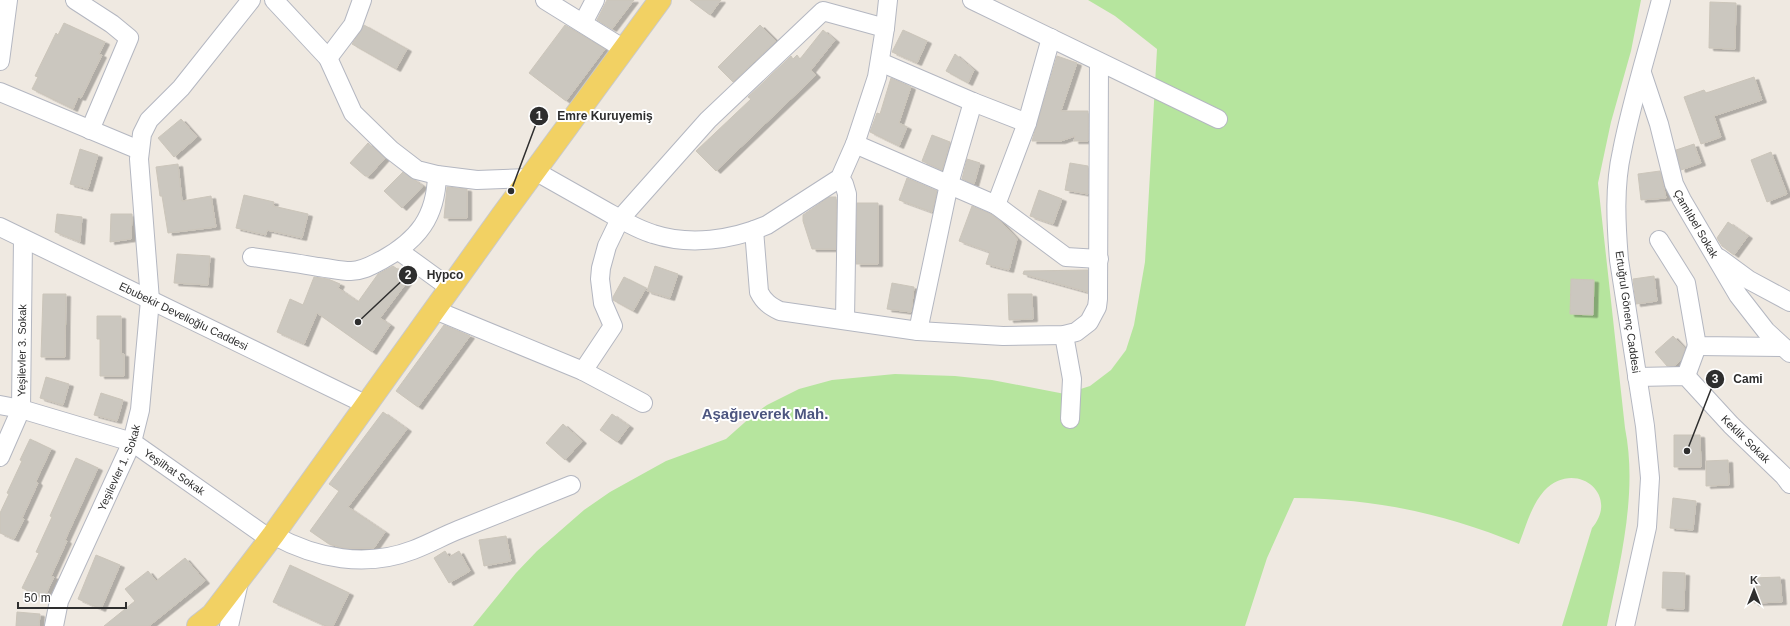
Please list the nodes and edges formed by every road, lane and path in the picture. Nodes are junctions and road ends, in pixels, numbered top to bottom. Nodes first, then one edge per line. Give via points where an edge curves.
1 (8, 0) edge
2 (75, 0) edge
3 (251, 0) edge
4 (362, 0) edge
5 (545, 0) edge
6 (595, 0) edge
7 (660, 0) edge
8 (888, 0) edge
9 (972, 0) edge
10 (1661, 0) edge
11 (277, 1) edge
12 (583, 23) junction
13 (885, 28) junction
14 (1051, 38) junction
15 (624, 49) junction
16 (328, 58) junction
17 (0, 61) edge
18 (880, 62) junction
19 (1099, 62) junction
20 (1642, 73) junction
21 (0, 92) edge
22 (973, 102) junction
23 (1218, 119) dead end
24 (1027, 123) junction
25 (90, 130) junction
26 (855, 144) junction
27 (139, 150) junction
28 (532, 175) junction
29 (437, 176) junction
30 (840, 178) junction
31 (949, 184) junction
32 (996, 205) junction
33 (620, 219) junction
34 (0, 227) edge
35 (754, 230) junction
36 (23, 239) junction
37 (1660, 240) dead end
38 (399, 251) junction
39 (1716, 256) junction
40 (252, 257) dead end
41 (1099, 259) junction
42 (450, 288) junction
43 (150, 300) junction
44 (1790, 302) edge
45 (434, 310) junction
46 (845, 320) junction
47 (918, 331) junction
48 (1064, 335) junction
49 (1697, 346) junction
50 (1786, 350) edge
51 (583, 371) junction
52 (1686, 376) junction
53 (1637, 377) junction
54 (643, 403) dead end
55 (367, 405) junction
56 (0, 406) edge
57 (21, 409) junction
58 (1070, 419) dead end
59 (132, 442) junction
60 (0, 457) edge
61 (1790, 484) edge
62 (571, 485) dead end
63 (272, 537) junction
64 (240, 579) junction
65 (54, 626) edge
66 (198, 626) edge
67 (229, 626) edge
68 (1625, 626) edge

1 - 17 street
2 - 25 street via 129,38
3 - 27 street, Yeşilevler 1. Sokak via 181,88 150,120 142,134
4 - 16 street via 353,25
5 - 12 street
6 - 12 street
7 - 15 main road
8 - 13 street
9 - 14 street
10 - 20 street, Ertuğrul Gönenç Caddesi
11 - 16 street
12 - 15 street
13 - 18 street
13 - 33 street via 823,10 708,120
14 - 19 street
14 - 24 street
15 - 28 main road
16 - 29 street via 353,113 391,150 417,170
18 - 22 street
18 - 26 street
19 - 23 street
19 - 41 street
20 - 39 street, Çamlıbel Sokak via 1660,124 1674,184
20 - 53 street, Ertuğrul Gönenç Caddesi via 1621,151 1617,206 1619,260
21 - 25 street
22 - 24 street
22 - 31 street
24 - 32 street
25 - 27 street
26 - 30 street
26 - 31 street
27 - 43 street, Yeşilevler 1. Sokak
28 - 29 street via 477,180
28 - 33 street
28 - 42 main road
29 - 38 street via 435,198 427,220 415,237
30 - 35 street via 779,218
30 - 46 street via 847,194
31 - 32 street
31 - 47 street
32 - 41 street via 1066,257
33 - 35 street via 654,234 682,239 725,237
33 - 51 street via 607,246 600,273 600,291 613,326
34 - 36 street, Ebubekir Develioğlu Caddesi
35 - 46 street via 759,292 769,306 780,311
36 - 43 street, Ebubekir Develioğlu Caddesi
36 - 57 street, Yeşilevler 3. Sokak
37 - 49 street via 1686,283
38 - 40 street via 367,268 351,271
38 - 42 street
39 - 44 street via 1749,280
39 - 50 street, Çamlıbel Sokak via 1751,314
41 - 48 street via 1098,299 1094,315 1083,328
42 - 45 main road
43 - 55 street, Ebubekir Develioğlu Caddesi
43 - 59 street, Yeşilevler 1. Sokak via 140,410
45 - 51 street
45 - 55 main road
46 - 47 street
47 - 48 street via 1003,336
48 - 58 street via 1072,379
49 - 50 street
49 - 52 street
51 - 54 street
52 - 53 street
52 - 61 street, Keklik Sokak
53 - 68 street, Ertuğrul Gönenç Caddesi via 1649,452 1649,503 1642,552
55 - 63 main road
56 - 57 street, Yeşilhat Sokak
57 - 59 street, Yeşilhat Sokak
57 - 60 street, Yeşilevler 3. Sokak
59 - 63 street, Yeşilhat Sokak
59 - 65 street, Yeşilevler 1. Sokak via 59,601
62 - 63 street, Yeşilhat Sokak via 444,535 413,550 378,558 360,560 324,556
63 - 64 main road
64 - 66 main road via 212,615
64 - 67 street

